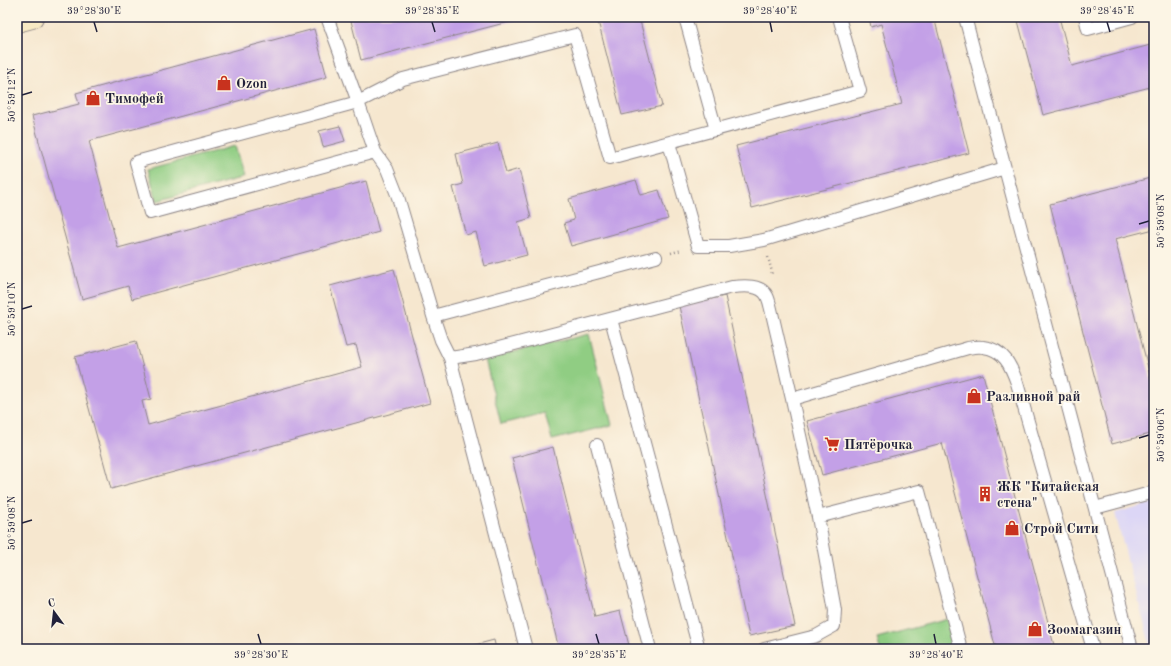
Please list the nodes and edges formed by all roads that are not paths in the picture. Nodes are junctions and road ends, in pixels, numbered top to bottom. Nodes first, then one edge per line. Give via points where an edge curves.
1 (32, 17) edge
2 (327, 17) edge
3 (685, 17) edge
4 (839, 17) edge
5 (965, 17) edge
6 (1085, 17) edge
7 (1132, 17) edge
8 (17, 21) edge
9 (358, 102) junction
10 (716, 130) junction
11 (669, 143) junction
12 (375, 152) junction
13 (1005, 168) junction
14 (656, 257) road end
15 (433, 316) junction
16 (611, 319) junction
17 (450, 358) junction
18 (792, 399) junction
19 (597, 445) dead end
20 (1154, 492) edge
21 (1095, 508) junction
22 (818, 517) junction
23 (526, 649) edge
24 (650, 649) edge
25 (700, 649) edge
26 (764, 649) edge
27 (961, 649) edge
28 (1093, 649) edge
29 (1132, 649) edge

1 - 8 main road
2 - 9 lane
3 - 10 lane
4 - 10 lane via 860,91
5 - 13 lane
6 - 7 lane via 1088,28
9 - 11 lane via 403,79 575,35 610,158
9 - 12 lane
9 - 12 lane via 136,162 150,213
10 - 11 lane
11 - 13 lane via 698,246 729,246 764,240
12 - 15 lane via 387,169 398,197
13 - 21 lane
14 - 15 lane
15 - 17 lane
16 - 17 lane via 476,354
16 - 18 lane via 732,287 746,286 761,290 767,295 771,309
16 - 25 lane
17 - 23 lane
18 - 22 lane
18 - 28 lane via 968,348 983,347 995,350 1006,358 1017,383
19 - 24 lane
20 - 21 lane
21 - 29 lane
22 - 26 lane via 835,610 834,626 816,636
22 - 27 lane via 919,491

